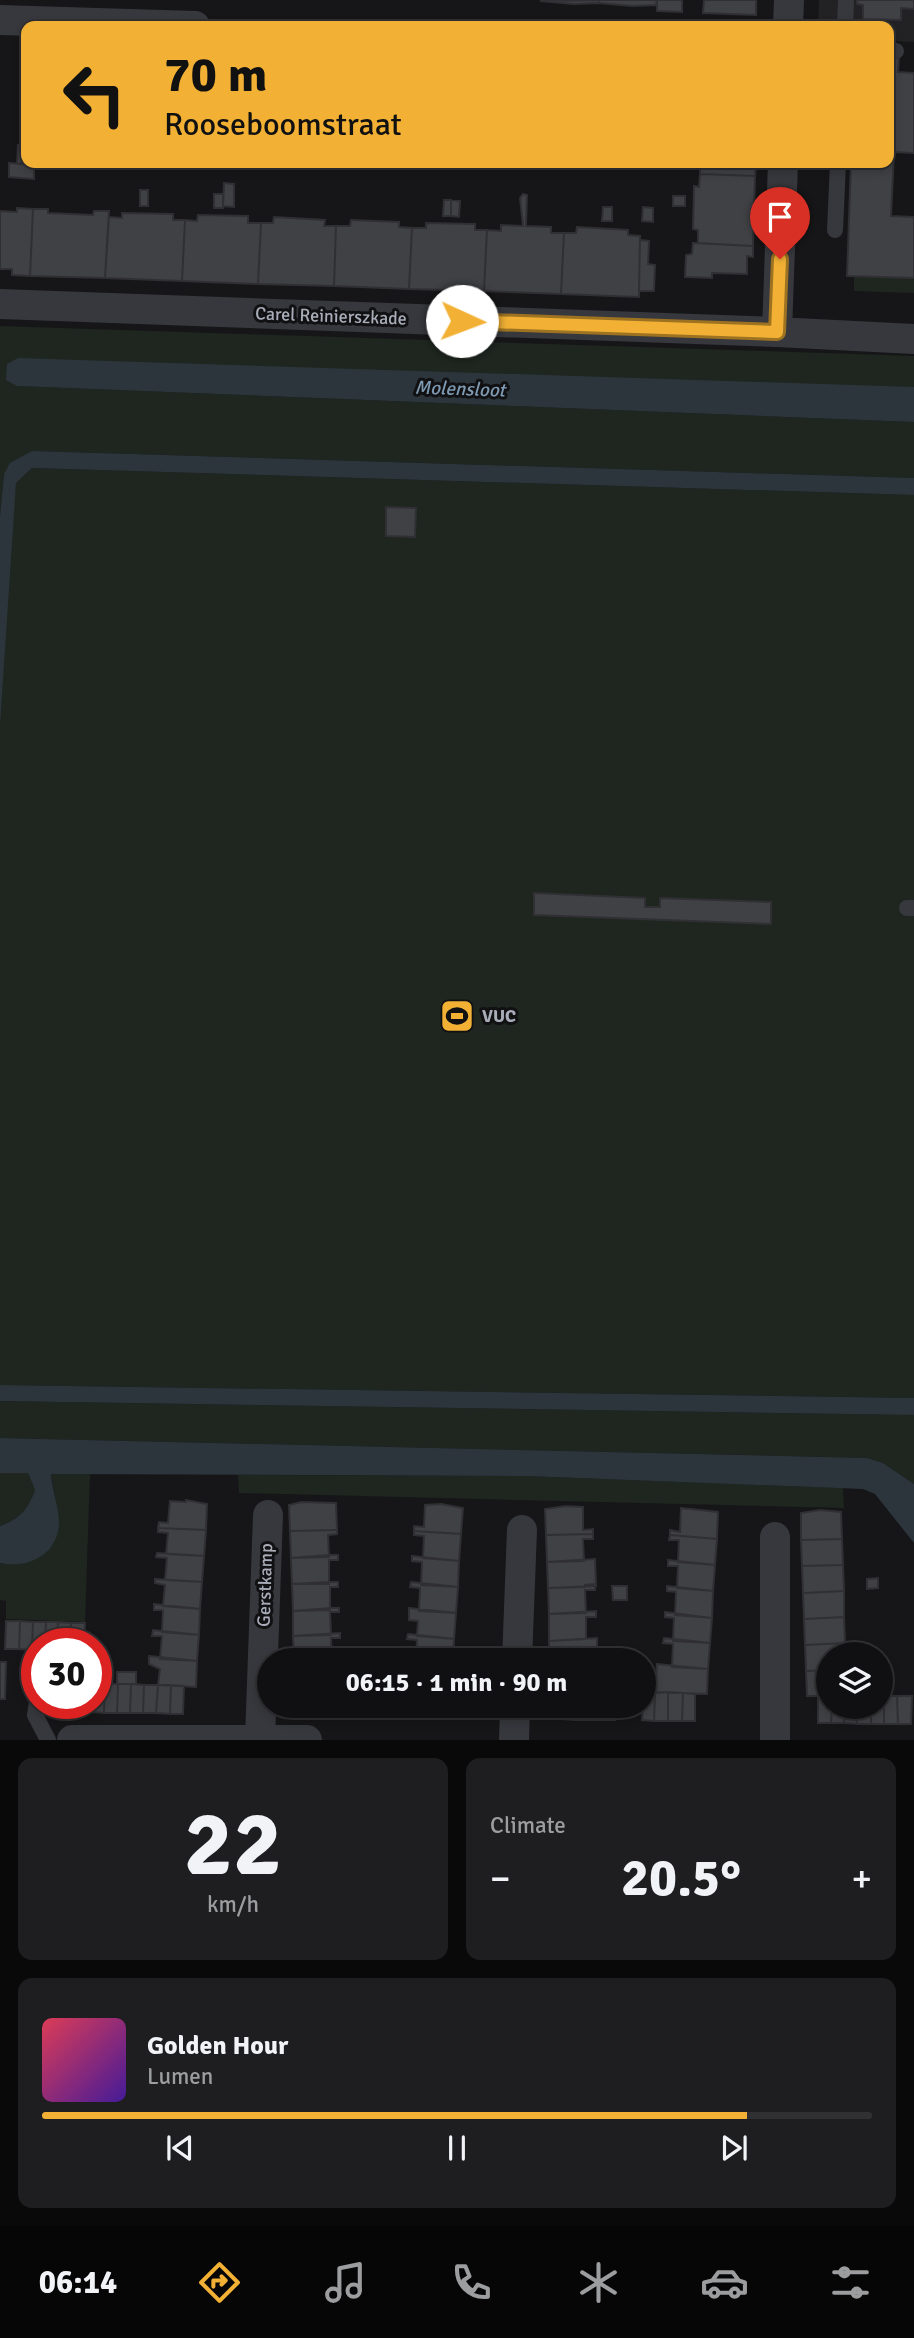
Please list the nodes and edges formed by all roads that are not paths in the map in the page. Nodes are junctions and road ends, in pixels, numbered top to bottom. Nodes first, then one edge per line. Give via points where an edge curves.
1 (789, 0) edge
2 (846, 0) edge
3 (0, 20) edge
4 (32, 21) edge
5 (788, 21) edge
6 (845, 21) edge
7 (783, 168) edge
8 (838, 168) edge
9 (835, 230) dead end
10 (0, 304) edge
11 (777, 332) junction
12 (914, 339) edge
13 (268, 1515) dead end
14 (522, 1530) dead end
15 (775, 1536) dead end
16 (517, 1648) edge
17 (515, 1718) edge
18 (37, 1719) edge
19 (260, 1739) edge
20 (48, 1740) edge
21 (72, 1740) edge
22 (307, 1740) edge
23 (514, 1740) edge
24 (775, 1740) edge

1 - 5 street
2 - 6 lane
3 - 4 street
7 - 11 street
8 - 9 lane
10 - 11 street, Carel Reinierszkade
11 - 12 street, Carel Reinierszkade
13 - 19 street, Gerstkamp
14 - 16 street
15 - 24 street
17 - 23 street
18 - 20 lane
19 - 21 street
19 - 22 street

